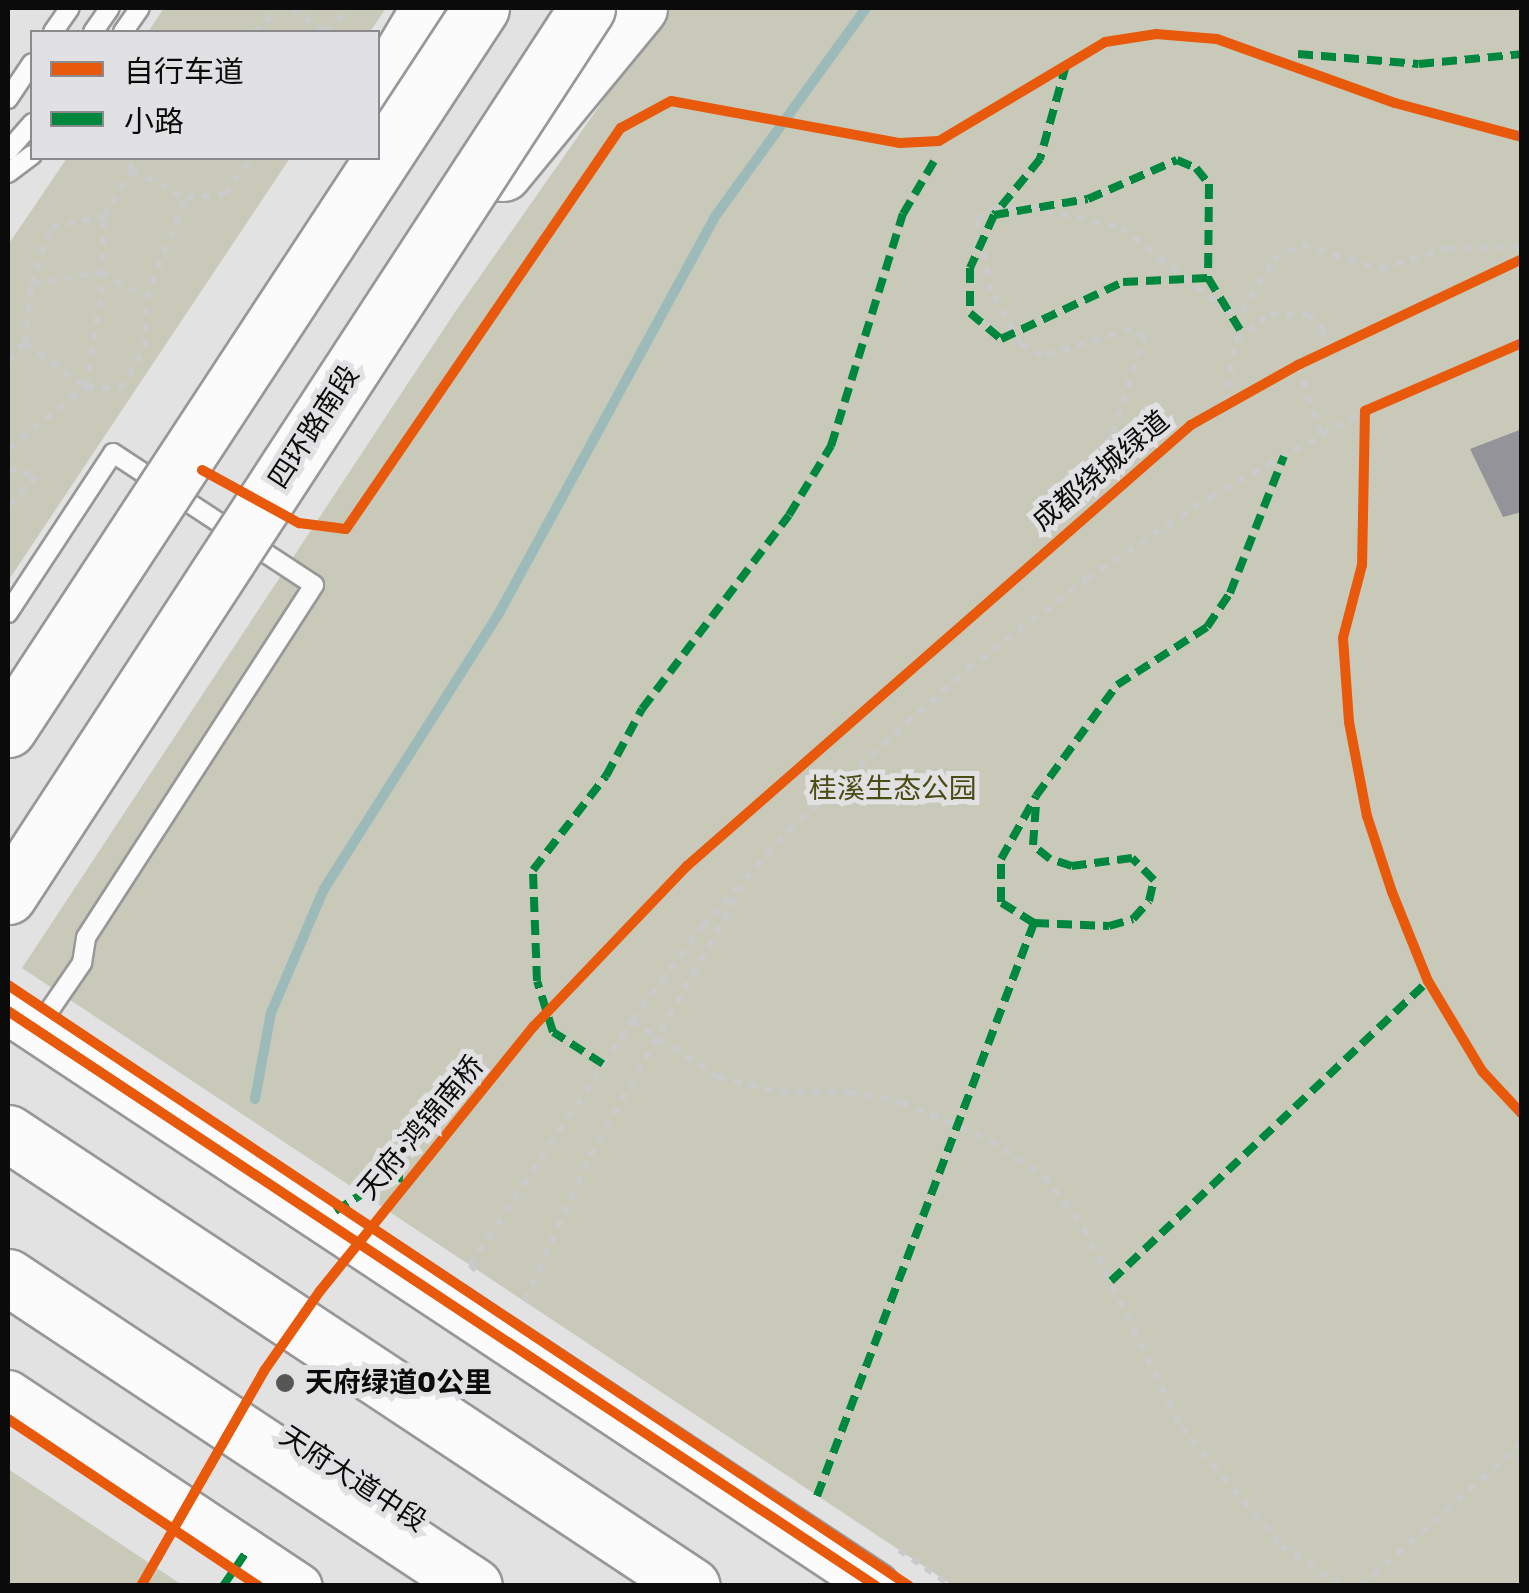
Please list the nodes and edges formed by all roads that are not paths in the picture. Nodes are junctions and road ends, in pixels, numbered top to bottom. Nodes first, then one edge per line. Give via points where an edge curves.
1 (70, 8) edge
2 (110, 8) edge
3 (140, 8) edge
4 (429, 8) edge
5 (481, 8) edge
6 (588, 8) edge
7 (639, 8) edge
8 (54, 30) edge
9 (94, 30) edge
10 (124, 30) edge
11 (30, 65) edge
12 (380, 91) edge
13 (8, 99) edge
14 (30, 125) edge
15 (8, 151) edge
16 (30, 157) edge
17 (342, 160) edge
18 (8, 173) edge
19 (399, 298) junction
20 (142, 522) junction
21 (8, 613) edge
22 (8, 729) edge
23 (8, 896) edge
24 (22, 1021) edge
25 (8, 1133) edge
26 (8, 1278) edge
27 (8, 1393) edge
28 (299, 1586) edge
29 (474, 1586) edge
30 (692, 1586) edge
31 (876, 1586) edge

1 - 8 lane
2 - 9 lane
3 - 10 lane
4 - 12 main road
5 - 20 main road, bridge
6 - 19 main road, 四环路南段, bridge
7 - 19 main road, bridge
11 - 13 lane
14 - 15 lane
16 - 18 lane
17 - 20 main road, bridge
19 - 23 main road, 四环路南段, bridge
20 - 22 main road, bridge
21 - 24 lane via 113,453 314,585 86,938 82,963
24 - 31 street
25 - 30 main road
26 - 29 main road, 天府大道中段
27 - 28 street

